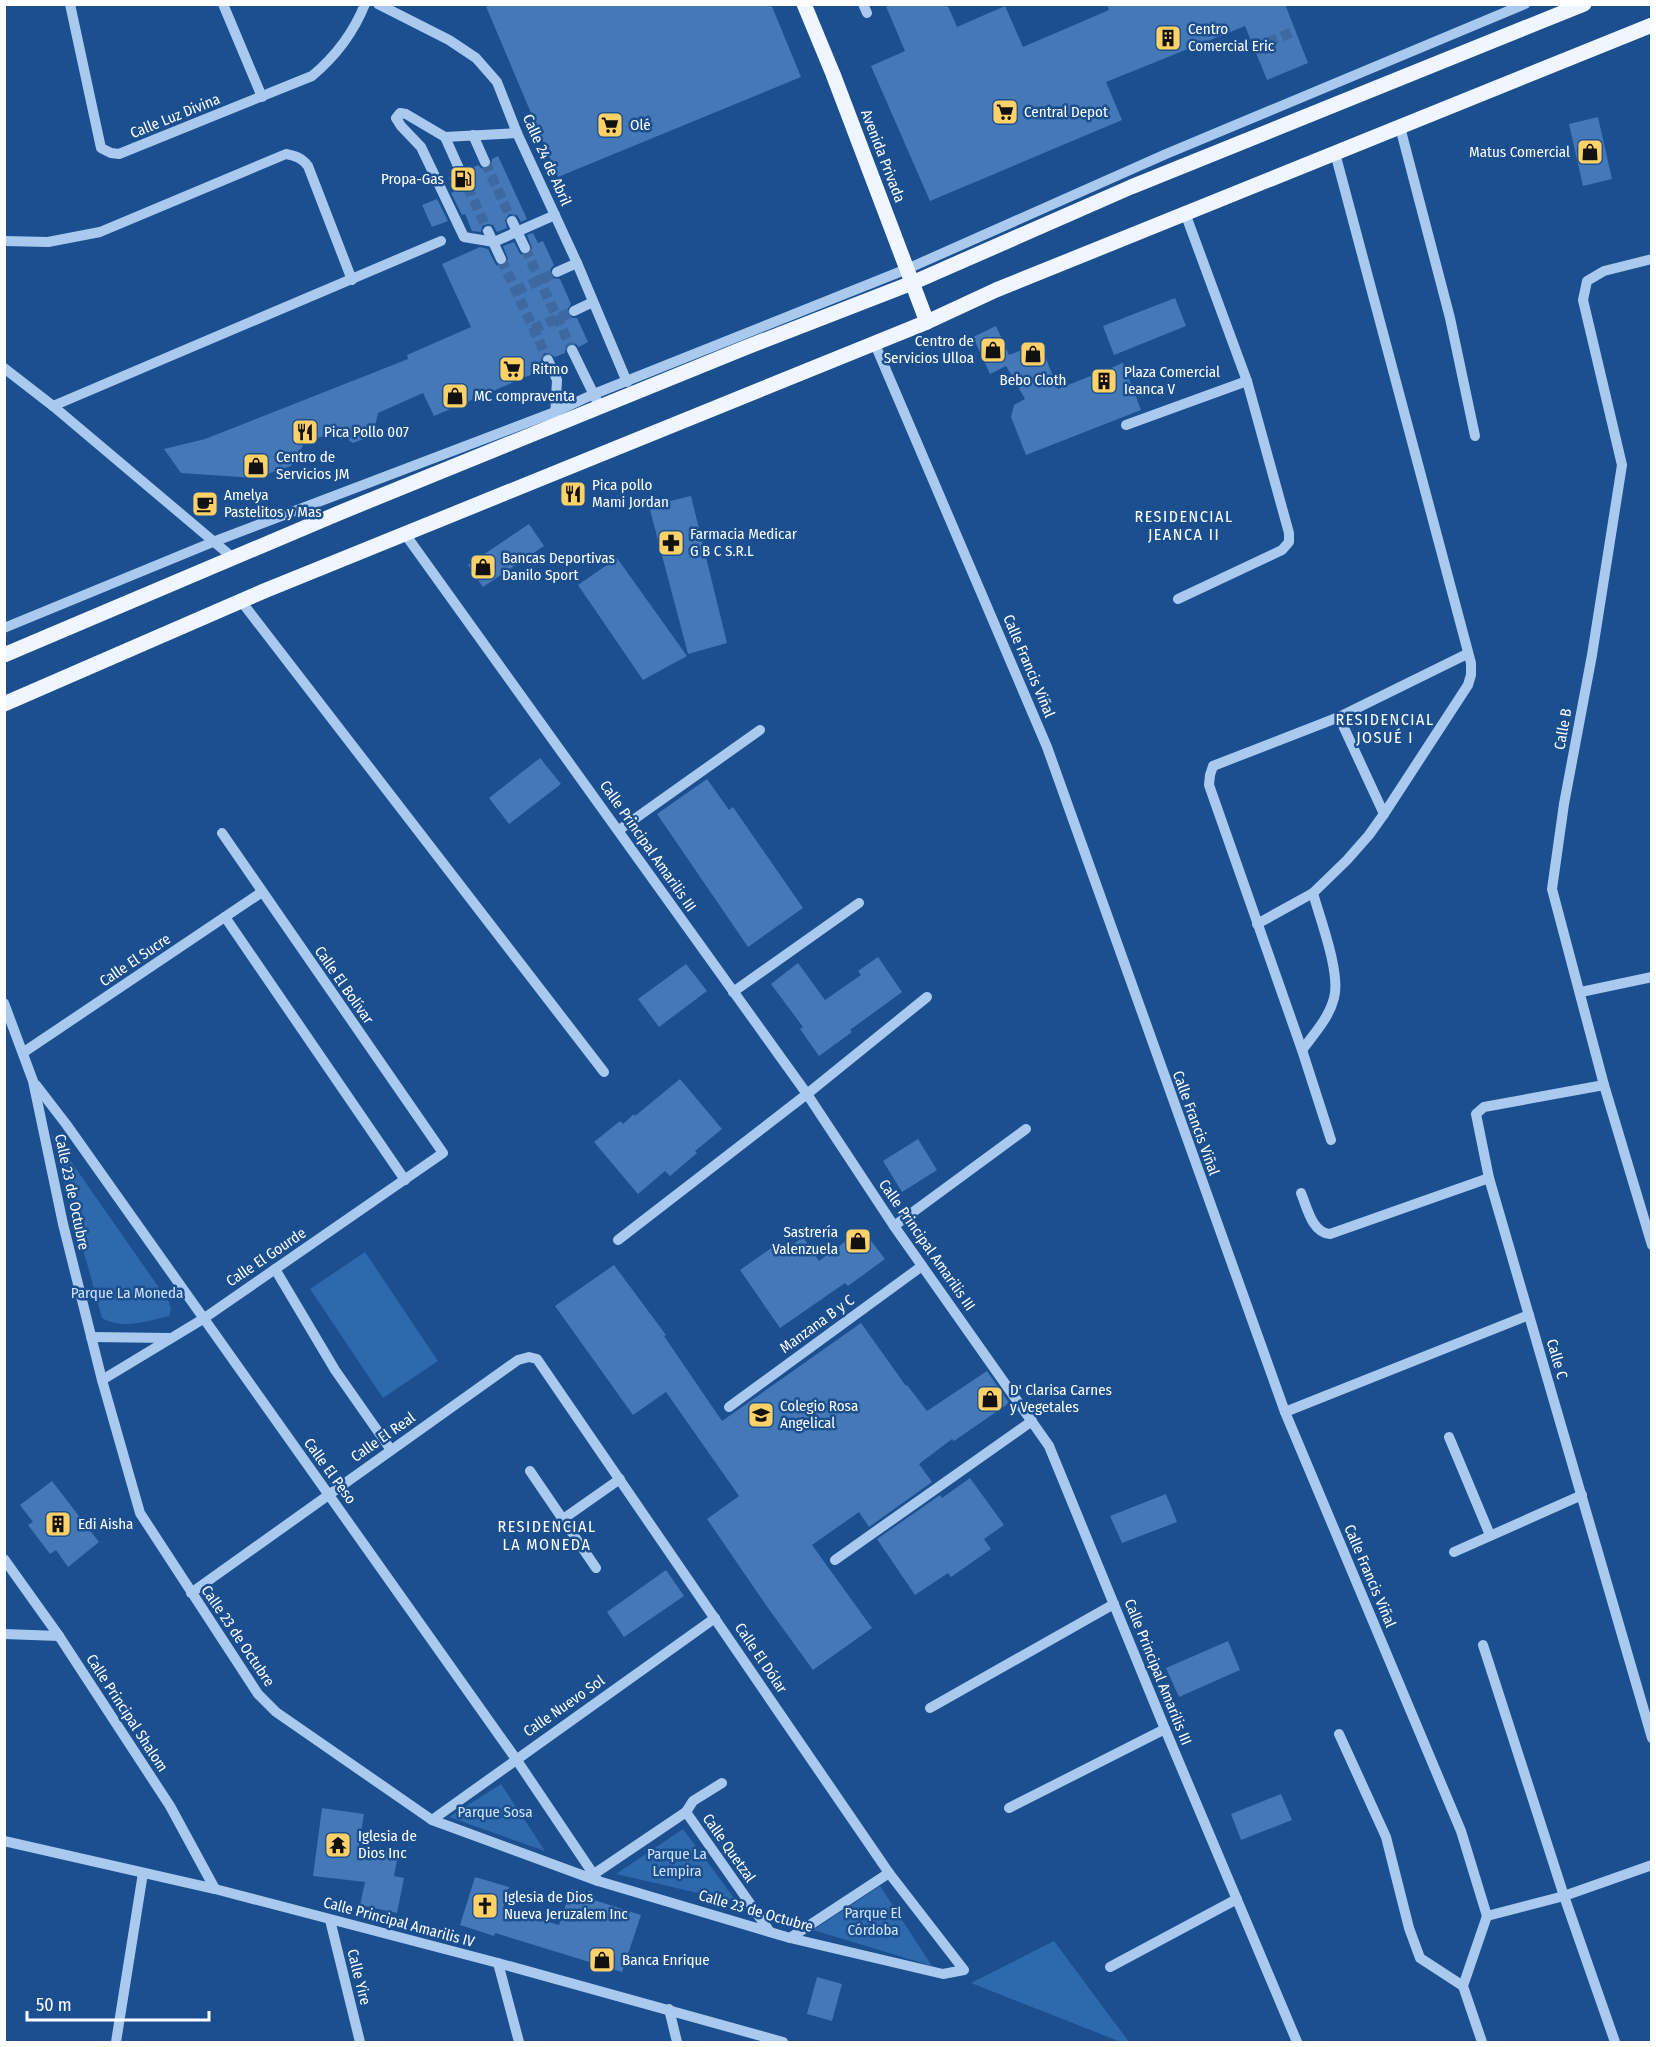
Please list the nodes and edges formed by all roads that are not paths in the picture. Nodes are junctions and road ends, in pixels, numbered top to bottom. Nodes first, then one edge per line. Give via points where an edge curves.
1 (70, 4) edge
2 (223, 4) edge
3 (364, 4) edge
4 (378, 4) edge
5 (804, 4) edge
6 (1525, 4) edge
7 (1584, 4) edge
8 (1504, 8) edge
9 (1652, 25) edge
10 (262, 97) junction
11 (1400, 127) junction
12 (517, 133) junction
13 (473, 135) junction
14 (445, 136) junction
15 (1335, 153) junction
16 (485, 162) tunnel mouth
17 (461, 172) tunnel mouth
18 (1185, 213) junction
19 (555, 215) junction
20 (512, 220) tunnel mouth
21 (488, 231) tunnel mouth
22 (517, 232) junction
23 (4, 241) edge
24 (441, 241) dead end
25 (494, 242) junction
26 (525, 248) tunnel mouth
27 (501, 259) tunnel mouth
28 (1652, 259) edge
29 (577, 264) junction
30 (557, 272) tunnel mouth
31 (910, 276) junction
32 (352, 280) junction
33 (594, 302) junction
34 (574, 311) tunnel mouth
35 (927, 322) junction
36 (874, 342) junction
37 (572, 350) tunnel mouth
38 (548, 360) tunnel mouth
39 (4, 368) edge
40 (1247, 381) junction
41 (627, 382) junction
42 (597, 400) junction
43 (53, 406) junction
44 (554, 419) junction
45 (1126, 425) dead end
46 (1475, 436) dead end
47 (405, 534) junction
48 (213, 542) junction
49 (232, 557) junction
50 (1178, 600) dead end
51 (241, 602) junction
52 (4, 628) edge
53 (1467, 654) junction
54 (4, 655) edge
55 (4, 704) edge
56 (1339, 717) junction
57 (760, 730) dead end
58 (1384, 814) junction
59 (618, 830) junction
60 (222, 833) dead end
61 (262, 892) junction
62 (1313, 893) junction
63 (859, 903) dead end
64 (225, 917) junction
65 (1257, 924) junction
66 (1652, 978) edge
67 (733, 992) junction
68 (1581, 992) junction
69 (927, 997) dead end
70 (4, 1003) edge
71 (1302, 1050) junction
72 (24, 1052) junction
73 (604, 1072) dead end
74 (33, 1081) junction
75 (1604, 1085) junction
76 (807, 1094) junction
77 (1026, 1129) dead end
78 (1331, 1140) dead end
79 (443, 1153) joint
80 (1489, 1178) junction
81 (405, 1180) junction
82 (1301, 1193) dead end
83 (894, 1226) junction
84 (618, 1240) dead end
85 (1652, 1245) edge
86 (922, 1266) junction
87 (275, 1269) junction
88 (1528, 1315) junction
89 (203, 1319) junction
90 (91, 1336) junction
91 (171, 1338) junction
92 (537, 1359) joint
93 (102, 1380) junction
94 (729, 1407) dead end
95 (1285, 1412) junction
96 (1032, 1421) junction
97 (1449, 1437) dead end
98 (391, 1450) junction
99 (530, 1471) dead end
100 (620, 1479) junction
101 (328, 1494) junction
102 (1582, 1496) junction
103 (563, 1519) junction
104 (1490, 1535) junction
105 (1454, 1552) dead end
106 (4, 1559) edge
107 (835, 1560) dead end
108 (596, 1568) dead end
109 (191, 1593) junction
110 (1114, 1604) junction
111 (715, 1618) junction
112 (4, 1634) edge
113 (59, 1636) junction
114 (1483, 1645) dead end
115 (930, 1708) dead end
116 (1165, 1729) junction
117 (1339, 1734) dead end
118 (1652, 1738) edge
119 (516, 1759) junction
120 (722, 1783) dead end
121 (1009, 1808) dead end
122 (686, 1812) junction
123 (432, 1820) junction
124 (4, 1841) edge
125 (1652, 1865) edge
126 (143, 1873) junction
127 (889, 1873) junction
128 (596, 1877) junction
129 (215, 1889) junction
130 (1564, 1896) junction
131 (1237, 1899) junction
132 (1487, 1916) junction
133 (330, 1920) junction
134 (770, 1932) junction
135 (790, 1938) junction
136 (498, 1963) junction
137 (1110, 1967) dead end
138 (964, 1970) joint
139 (1463, 1986) junction
140 (669, 2009) junction
141 (116, 2043) edge
142 (360, 2043) edge
143 (519, 2043) edge
144 (678, 2043) edge
145 (783, 2043) edge
146 (1297, 2043) edge
147 (1482, 2043) edge
148 (1615, 2043) edge

1 - 10 street, Calle Luz Divina via 101,148 111,153 119,154
2 - 10 street
3 - 10 street, Calle Luz Divina via 357,23 329,62 312,76
4 - 12 street, Calle 24 de Abril via 449,39 476,58 497,82
5 - 31 main road, Avenida Privada
6 - 8 street
7 - 31 main road
8 - 31 street via 1166,154
9 - 11 main road
11 - 15 main road
11 - 46 street via 1450,318
12 - 13 street
12 - 19 street, Calle 24 de Abril
13 - 14 street
13 - 16 street
14 - 17 street
14 - 25 street via 406,114 396,117 420,147 464,237
15 - 18 main road
15 - 53 street
18 - 35 main road
18 - 40 street
19 - 22 street
19 - 29 street, Calle 24 de Abril
20 - 22 street
21 - 25 street
22 - 25 street
22 - 26 street
23 - 32 street via 48,242 100,231 286,154 304,160 308,166
24 - 32 street
25 - 27 street
28 - 68 street, Calle B via 1604,271 1587,280 1583,300 1622,465 1552,889
29 - 30 street
29 - 33 street, Calle 24 de Abril
31 - 35 main road, Avenida Privada
31 - 41 street
31 - 42 main road via 747,346
32 - 43 street
33 - 34 street
33 - 41 street, Calle 24 de Abril
35 - 36 main road
36 - 47 main road
36 - 95 street, Calle Francis Viñal via 1047,747
37 - 42 street
38 - 44 street via 557,380
39 - 43 street
40 - 45 street
40 - 50 street via 1289,542 1282,550
41 - 42 street
42 - 44 main road
43 - 48 street
44 - 48 street
44 - 49 main road
47 - 51 main road
47 - 59 street, Calle Principal Amarilis III
48 - 49 street
48 - 52 street
49 - 54 main road
51 - 55 main road
51 - 73 street
53 - 56 street
53 - 58 street via 1471,675 1468,685
56 - 58 street
56 - 65 street via 1214,766 1210,775 1209,785
57 - 59 street
58 - 62 street via 1347,860
59 - 67 street, Calle Principal Amarilis III
60 - 61 street, Calle El Bolívar
61 - 64 street, Calle El Sucre
61 - 79 street, Calle El Bolívar
62 - 65 street
62 - 71 street via 1336,977 1335,997 1329,1013
63 - 67 street
64 - 72 street, Calle El Sucre
64 - 81 street
65 - 71 street
66 - 68 street
67 - 76 street, Calle Principal Amarilis III
68 - 75 street, Calle B
69 - 76 street
70 - 72 street, Calle 23 de Octubre
71 - 78 street
72 - 74 street, Calle 23 de Octubre
74 - 89 street, Calle El Peso
74 - 90 street, Calle 23 de Octubre
75 - 80 street, Calle C via 1484,1107 1476,1114
75 - 85 street, Calle B
76 - 83 street, Calle Principal Amarilis III
76 - 84 street
77 - 83 street
79 - 81 street, Calle El Gourde
80 - 82 street via 1330,1234 1317,1229
80 - 88 street, Calle C
81 - 87 street, Calle El Gourde
83 - 86 street, Calle Principal Amarilis III
86 - 94 street, Manzana B y C
86 - 96 street, Calle Principal Amarilis III
87 - 89 street, Calle El Gourde
87 - 98 street via 335,1370
88 - 95 street
88 - 102 street, Calle C
89 - 91 street, Calle El Gourde
89 - 101 street, Calle El Peso
90 - 91 street
90 - 93 street, Calle 23 de Octubre
91 - 93 street, Calle El Gourde
92 - 98 street, Calle El Real via 518,1360
92 - 100 street, Calle El Dólar
93 - 109 street, Calle 23 de Octubre via 140,1513
95 - 132 street, Calle Francis Viñal via 1461,1831
96 - 107 street
96 - 110 street, Calle Principal Amarilis III via 1049,1446
97 - 104 street
98 - 101 street, Calle El Real
99 - 103 street
100 - 103 street
100 - 111 street, Calle El Dólar
101 - 109 street, Calle El Real
101 - 119 street, Calle El Peso
102 - 104 street
102 - 118 street, Calle C
103 - 108 street
104 - 105 street
106 - 113 street, Calle Principal Shalom
109 - 123 street, Calle 23 de Octubre via 258,1694 276,1712
110 - 115 street
110 - 116 street, Calle Principal Amarilis III
111 - 119 street, Calle Nuevo Sol
111 - 127 street, Calle El Dólar
112 - 113 street
113 - 129 street, Calle Principal Shalom via 170,1806
114 - 130 street
116 - 121 street
116 - 131 street, Calle Principal Amarilis III
117 - 139 street via 1386,1837 1420,1958
119 - 123 street, Calle Nuevo Sol
119 - 128 street, Calle El Peso
120 - 122 street via 693,1801
122 - 128 street, Calle Quetzal
122 - 134 street, Calle Quetzal
123 - 128 street, Calle 23 de Octubre
124 - 126 street, Calle Principal Amarilis IV
125 - 130 street
126 - 129 street, Calle Principal Amarilis IV
126 - 141 street
127 - 135 street
127 - 138 street, Calle El Dólar
128 - 134 street, Calle 23 de Octubre
129 - 133 street, Calle Principal Amarilis IV
130 - 132 street
130 - 148 street
131 - 137 street
131 - 146 street, Calle Principal Amarilis III
132 - 139 street
133 - 136 street, Calle Principal Amarilis IV
133 - 142 street, Calle Yire
134 - 135 street, Calle 23 de Octubre
135 - 138 street, Calle 23 de Octubre via 943,1974
136 - 140 street, Calle Principal Amarilis IV
136 - 143 street
139 - 147 street
140 - 144 street
140 - 145 street, Calle Principal Amarilis IV

